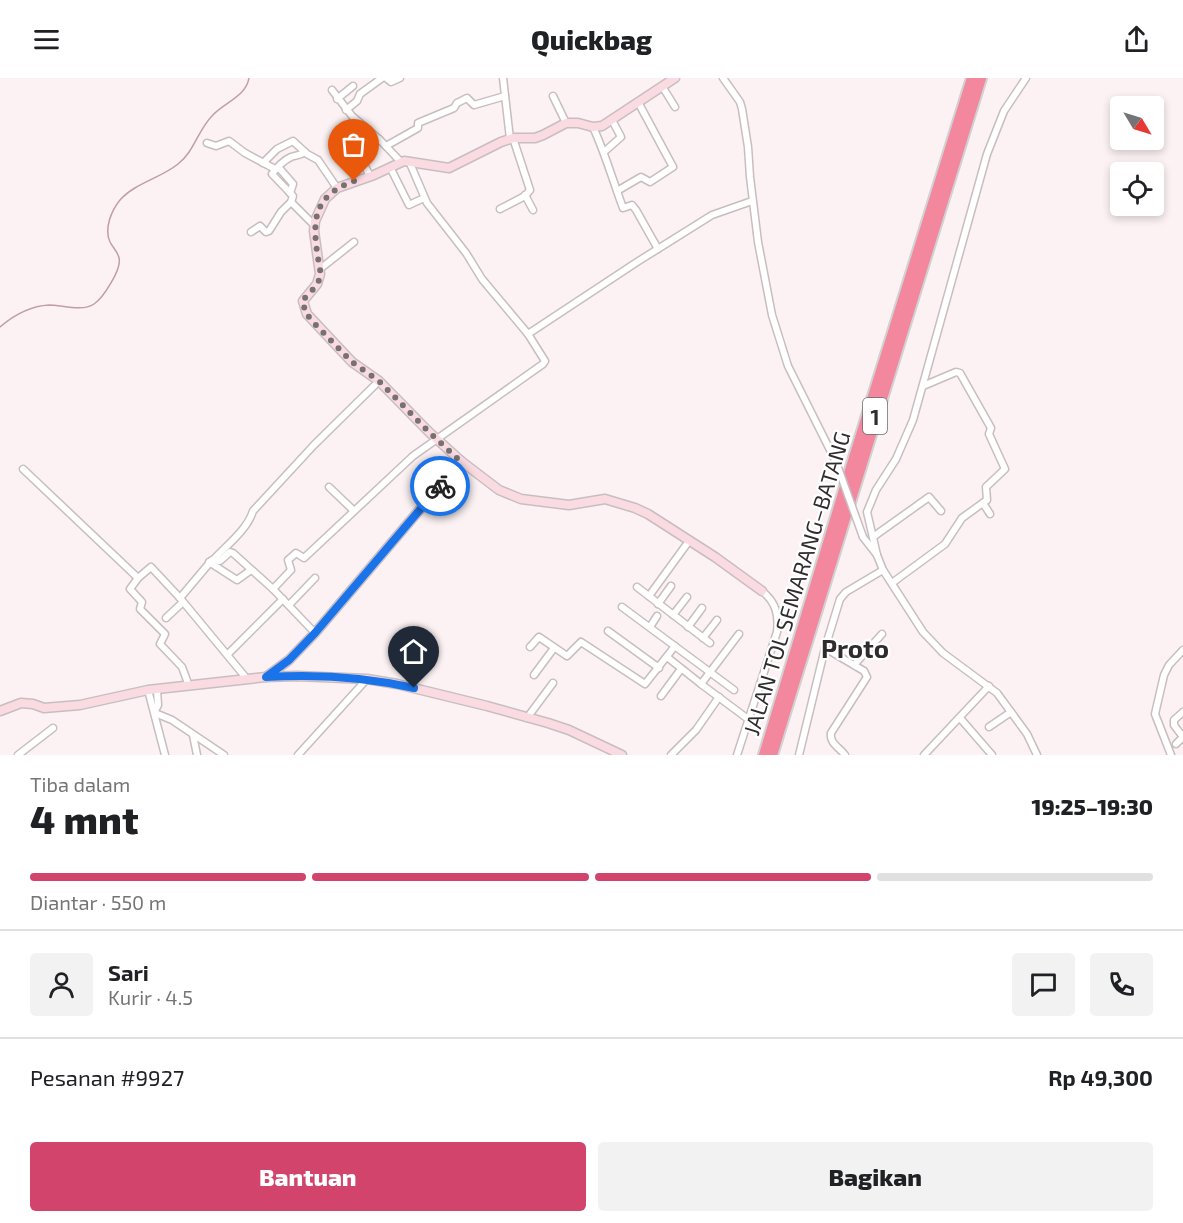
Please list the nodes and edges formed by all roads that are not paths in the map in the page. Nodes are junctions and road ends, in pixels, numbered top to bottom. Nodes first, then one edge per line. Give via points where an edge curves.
1 (384, 78) edge
2 (400, 78) edge
3 (502, 78) edge
4 (675, 78) edge
5 (723, 78) edge
6 (972, 78) edge
7 (981, 78) edge
8 (1026, 78) edge
9 (352, 86) dead end
10 (662, 86) junction
11 (332, 90) dead end
12 (506, 96) junction
13 (553, 96) dead end
14 (337, 99) junction
15 (638, 102) junction
16 (675, 107) dead end
17 (346, 110) junction
18 (612, 120) junction
19 (566, 123) junction
20 (593, 127) junction
21 (347, 136) dead end
22 (511, 138) junction
23 (380, 139) junction
24 (207, 143) dead end
25 (386, 146) junction
26 (305, 152) junction
27 (604, 152) junction
28 (358, 153) junction
29 (405, 161) junction
30 (263, 163) junction
31 (390, 167) junction
32 (275, 169) junction
33 (370, 176) junction
34 (337, 188) junction
35 (617, 191) junction
36 (525, 195) junction
37 (424, 198) junction
38 (752, 201) junction
39 (291, 202) junction
40 (500, 209) dead end
41 (533, 210) dead end
42 (315, 226) junction
43 (251, 232) dead end
44 (354, 242) dead end
45 (658, 249) junction
46 (320, 269) junction
47 (528, 334) junction
48 (379, 381) junction
49 (922, 386) junction
50 (437, 440) junction
51 (460, 461) junction
52 (23, 470) dead end
53 (329, 487) dead end
54 (983, 503) junction
55 (353, 510) junction
56 (941, 511) dead end
57 (990, 514) dead end
58 (873, 537) junction
59 (689, 541) junction
60 (877, 555) junction
61 (211, 561) junction
62 (251, 570) junction
63 (883, 570) junction
64 (138, 578) junction
65 (315, 578) dead end
66 (892, 583) junction
67 (671, 586) dead end
68 (637, 587) dead end
69 (273, 589) junction
70 (762, 591) joint
71 (649, 596) junction
72 (687, 597) dead end
73 (283, 599) junction
74 (181, 600) junction
75 (658, 604) junction
76 (289, 605) junction
77 (622, 607) dead end
78 (702, 608) dead end
79 (673, 615) junction
80 (657, 616) dead end
81 (166, 618) dead end
82 (717, 620) dead end
83 (650, 627) junction
84 (688, 627) junction
85 (608, 631) dead end
86 (315, 633) junction
87 (739, 634) dead end
88 (882, 634) dead end
89 (703, 638) junction
90 (710, 643) dead end
91 (675, 646) junction
92 (530, 647) dead end
93 (554, 648) junction
94 (825, 648) junction
95 (1183, 650) edge
96 (228, 654) junction
97 (667, 657) junction
98 (854, 665) junction
99 (659, 668) junction
100 (681, 669) junction
101 (710, 672) junction
102 (534, 675) dead end
103 (266, 677) junction
104 (247, 679) junction
105 (367, 679) junction
106 (553, 683) dead end
107 (701, 684) junction
108 (189, 686) junction
109 (989, 686) junction
110 (152, 690) junction
111 (734, 690) dead end
112 (661, 696) dead end
113 (719, 697) junction
114 (0, 711) edge
115 (155, 712) junction
116 (1011, 712) junction
117 (1183, 712) edge
118 (526, 718) junction
119 (960, 718) junction
120 (748, 719) junction
121 (989, 727) dead end
122 (53, 728) dead end
123 (193, 735) junction
124 (1183, 737) edge
125 (1176, 744) dead end
126 (929, 753) edge
127 (18, 755) edge
128 (165, 755) edge
129 (197, 755) edge
130 (223, 755) edge
131 (298, 755) edge
132 (622, 755) edge
133 (671, 755) edge
134 (737, 755) edge
135 (764, 755) edge
136 (772, 755) edge
137 (799, 755) edge
138 (845, 755) edge
139 (992, 755) edge
140 (1037, 755) edge
141 (1171, 755) edge

1 - 2 street via 391,82
1 - 17 street via 360,94
3 - 12 street
4 - 10 street
5 - 38 street via 731,96 740,102 747,133
6 - 135 highway, JALAN TOL SEMARANG–BATANG / 1
7 - 136 highway, JALAN TOL SEMARANG–BATANG / 1
8 - 49 street via 1004,111 987,154
9 - 14 street
10 - 15 street
10 - 16 street
11 - 14 street
12 - 22 street
12 - 25 street via 474,105 467,98 462,100 454,108 418,123 418,128
13 - 19 street
14 - 17 street
15 - 18 street
15 - 35 street via 673,166 650,182 641,177
17 - 23 street
18 - 20 street
18 - 27 street via 621,138
19 - 20 street
19 - 22 street via 539,137
20 - 27 street
21 - 28 street
22 - 29 street via 449,168
22 - 36 street via 530,189
23 - 25 street
23 - 28 street
24 - 30 street via 216,146 229,141
25 - 29 street
26 - 30 street via 292,141
26 - 32 street
26 - 34 street via 318,160
27 - 35 street
28 - 33 street
29 - 31 street
29 - 37 street
30 - 32 street
31 - 33 street
31 - 37 street via 408,204
32 - 39 street via 280,169 291,182
33 - 34 street
34 - 42 street via 325,199
35 - 45 street via 624,208 632,206 636,210
36 - 40 street
36 - 41 street
37 - 47 street via 482,279
38 - 45 street via 712,215
38 - 60 street, bridge via 769,301 788,366 836,462 864,537
39 - 42 street
39 - 43 street via 270,230 266,232 260,226
42 - 46 street
44 - 46 street
45 - 47 street
46 - 48 street via 319,281 303,301 305,312 352,362
47 - 50 street via 544,357 543,364
48 - 50 street
48 - 61 street via 314,445
49 - 54 street via 958,372 991,428 989,435 1005,469 986,487 988,499
49 - 58 street via 909,430 867,512
50 - 51 street
50 - 55 street via 413,456
51 - 59 street via 512,496 562,505 605,499 648,514
51 - 86 street
52 - 64 street
53 - 55 street
54 - 57 street
54 - 66 street via 960,520 945,544
55 - 69 street via 304,557 296,553 288,560 291,570
56 - 58 street via 929,497
58 - 60 street
59 - 70 street
59 - 71 street
60 - 63 street
61 - 62 street via 237,580
61 - 62 street via 220,561 232,552
61 - 74 street
62 - 69 street
63 - 66 street
63 - 94 street via 842,596
64 - 74 street via 151,567
64 - 108 street via 130,590 142,602 140,609 165,634 160,644 182,667
65 - 76 street
66 - 109 street via 929,639 977,681
67 - 75 street
68 - 71 street
69 - 73 street
70 - 120 street via 776,607 778,623
71 - 75 street
72 - 79 street
73 - 76 street
73 - 96 street
74 - 81 street
74 - 96 street
75 - 79 street
76 - 86 street
77 - 83 street
78 - 84 street
79 - 84 street
80 - 83 street
82 - 89 street
83 - 91 street
84 - 89 street
85 - 99 street
86 - 103 street
87 - 101 street
88 - 98 street
89 - 90 street
91 - 97 street
91 - 101 street
92 - 93 street via 539,637
93 - 99 street via 567,657 581,642 645,684
93 - 102 street
94 - 98 street
94 - 137 street
95 - 141 street via 1164,675 1155,714
96 - 104 street
97 - 99 street
97 - 100 street
98 - 138 street via 866,674 866,681 830,737
100 - 107 street
100 - 112 street
101 - 107 street
101 - 111 street
103 - 104 street
103 - 105 street
104 - 108 street
105 - 118 street
105 - 131 street
106 - 118 street
107 - 113 street
108 - 110 street
109 - 116 street
109 - 119 street
110 - 114 street via 80,705 44,708 21,703
110 - 115 street via 151,706
113 - 120 street
113 - 133 street via 696,730
115 - 123 street
115 - 128 street
116 - 121 street
116 - 140 street
117 - 124 street via 1174,725
118 - 132 street via 569,730
119 - 126 street
119 - 139 street
120 - 134 street
122 - 127 street
123 - 129 street
123 - 130 street
124 - 125 street

